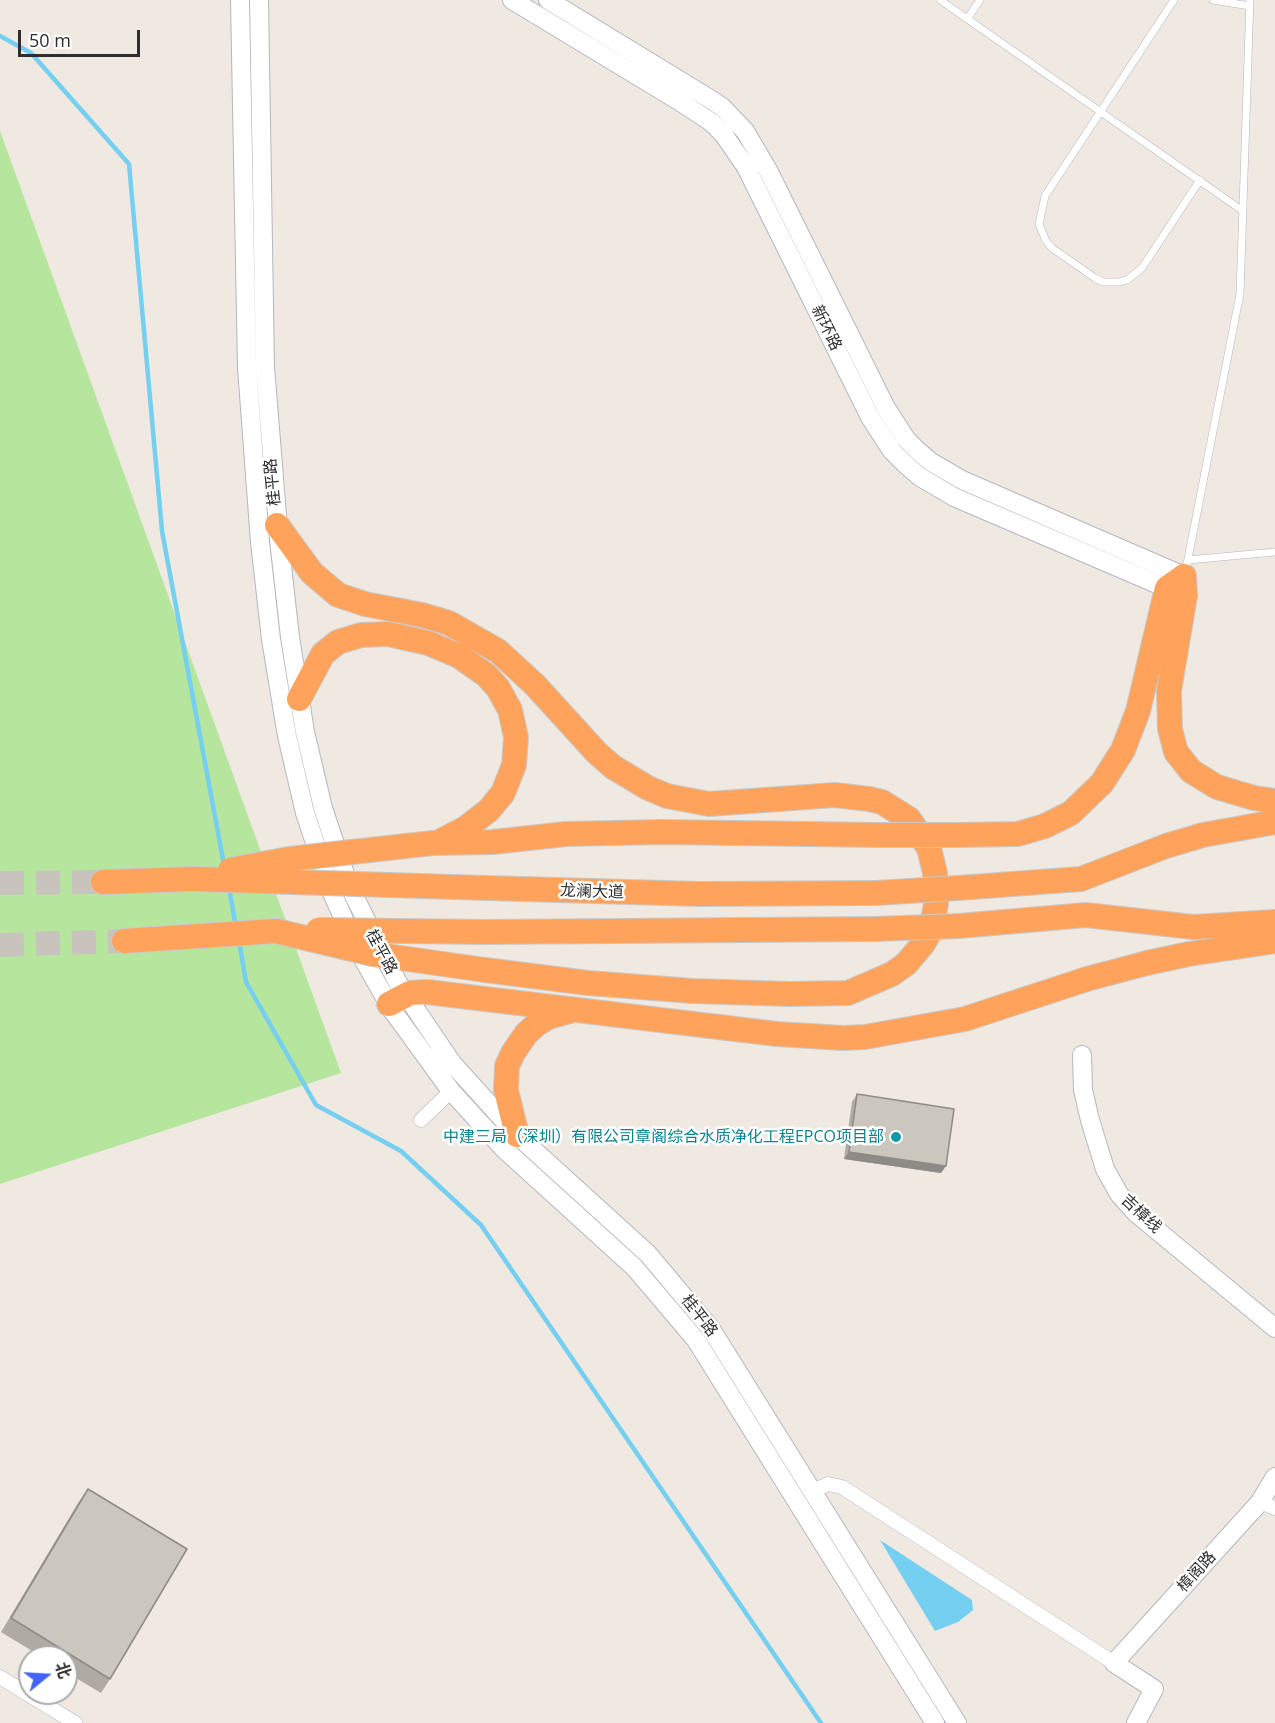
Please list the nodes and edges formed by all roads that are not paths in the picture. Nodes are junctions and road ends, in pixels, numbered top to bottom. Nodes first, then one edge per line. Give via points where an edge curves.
1 (240, 0) edge
2 (259, 0) edge
3 (512, 0) edge
4 (548, 0) edge
5 (940, 0) edge
6 (980, 0) edge
7 (1173, 0) edge
8 (1213, 0) edge
9 (1250, 3) edge
10 (967, 19) junction
11 (1100, 111) junction
12 (1200, 180) junction
13 (1243, 211) junction
14 (277, 525) junction
15 (1275, 552) edge
16 (1181, 580) junction
17 (299, 699) junction
18 (1275, 801) edge
19 (1275, 822) edge
20 (433, 843) junction
21 (193, 879) junction
22 (103, 882) tunnel mouth
23 (1275, 922) edge
24 (276, 931) junction
25 (124, 941) tunnel mouth
26 (1275, 941) edge
27 (397, 1000) junction
28 (576, 1010) junction
29 (1082, 1055) dead end
30 (451, 1091) junction
31 (421, 1120) dead end
32 (517, 1136) junction
33 (1275, 1328) edge
34 (1275, 1477) edge
35 (813, 1491) junction
36 (1267, 1505) edge
37 (1114, 1663) junction
38 (0, 1677) edge
39 (75, 1723) edge
40 (935, 1723) edge
41 (957, 1723) edge
42 (1136, 1723) edge

1 - 27 street, 桂平路 via 247,368 254,484 271,639 287,736 311,833 343,920
2 - 14 street, 桂平路 via 265,367
3 - 16 street, 新环路 via 679,101 724,135 749,173 870,417 905,464 954,497
4 - 16 street, 新环路 via 716,103 745,131 886,408 918,451 962,480
5 - 10 lane
6 - 10 lane
7 - 11 lane
8 - 9 lane
9 - 13 lane
10 - 11 lane
11 - 12 lane
11 - 12 lane via 1045,196 1039,224 1052,248 1095,278 1119,282 1136,274
12 - 13 lane
13 - 16 lane via 1237,311
14 - 17 street, 桂平路
14 - 24 highway, bridge via 312,573 338,594 449,623 498,651 597,753 631,780 667,796 709,804 835,795 882,802 909,819 924,837 932,860 936,910 923,944 900,969 848,993 715,993 588,983 373,954
15 - 16 lane
16 - 18 highway via 1169,691 1170,729 1176,752 1191,771 1217,787
16 - 20 highway, bridge via 1123,750 1102,783 1071,813 1046,826 1018,834 662,832
17 - 20 highway via 312,670 327,650 346,639 373,634 407,637 440,647 474,666 498,688 510,710 516,737 509,780 496,803 482,817
17 - 27 street, 桂平路 via 317,786 340,861
19 - 21 highway, 龙澜大道, bridge via 1203,835 1081,879 876,893 700,894
20 - 21 highway, bridge via 289,859
21 - 22 highway, 龙澜大道
23 - 24 highway, bridge via 1193,927 1086,915 875,929
24 - 25 highway
26 - 28 highway via 1137,966 965,1019 904,1032 808,1037
27 - 28 highway via 427,992
27 - 30 street, 桂平路
27 - 32 street, 桂平路
28 - 32 highway via 537,1024 513,1053 507,1066 506,1090
29 - 33 street, 吉樟线 via 1083,1090 1090,1120 1105,1169 1119,1194 1136,1213
30 - 31 street
30 - 40 street, 桂平路 via 504,1149 634,1267 696,1340
32 - 35 street, 桂平路 via 627,1234 683,1294 734,1363
34 - 36 street, 樟阁路
35 - 37 street via 828,1484 842,1487
35 - 41 street, 桂平路
36 - 37 street, 樟阁路
37 - 42 street via 1154,1689
38 - 39 street

